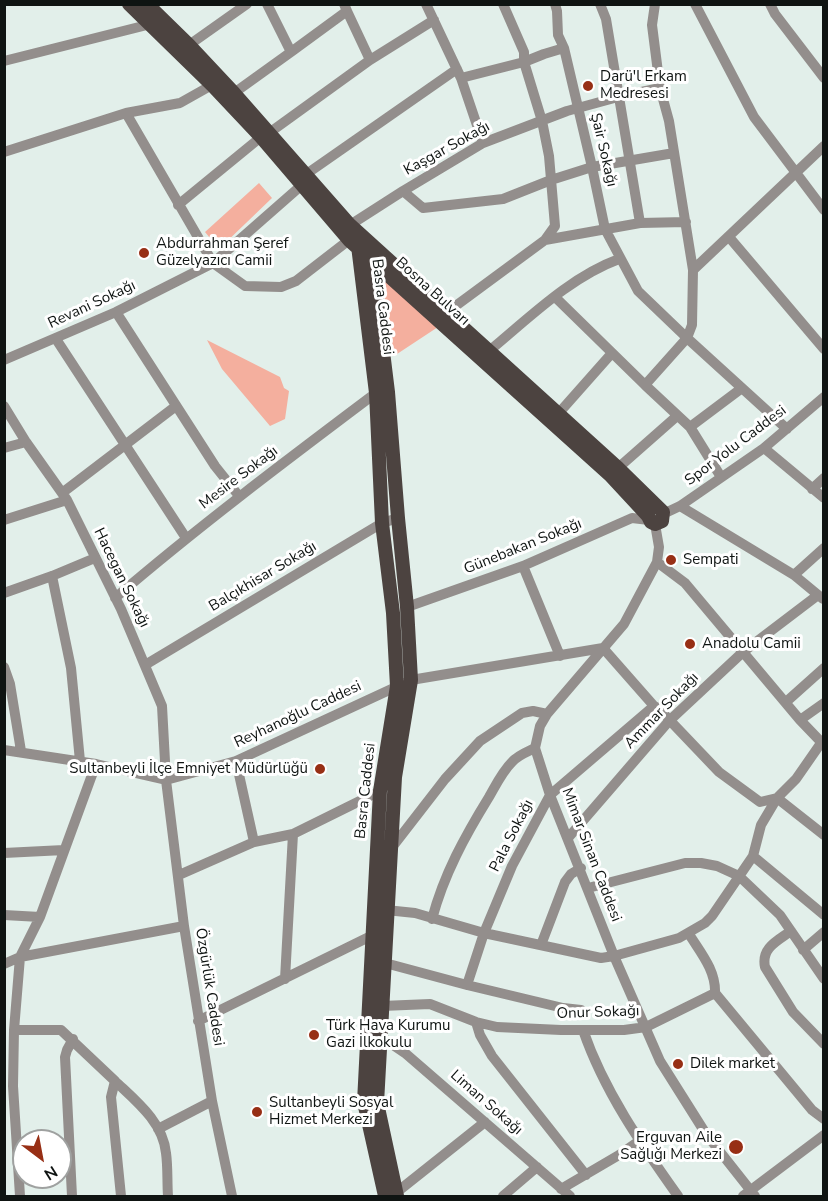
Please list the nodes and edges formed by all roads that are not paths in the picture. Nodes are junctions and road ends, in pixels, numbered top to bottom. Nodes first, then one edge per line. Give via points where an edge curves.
1 (129, 4) edge
2 (147, 4) edge
3 (247, 4) edge
4 (267, 4) edge
5 (426, 4) edge
6 (503, 4) edge
7 (555, 4) edge
8 (600, 4) edge
9 (655, 4) edge
10 (695, 4) edge
11 (770, 4) edge
12 (345, 8) edge
13 (434, 20) junction
14 (151, 24) junction
15 (189, 45) junction
16 (564, 48) junction
17 (291, 51) junction
18 (370, 60) junction
19 (4, 61) edge
20 (524, 63) junction
21 (459, 73) junction
22 (824, 78) edge
23 (213, 85) junction
24 (660, 88) junction
25 (234, 93) junction
26 (618, 97) junction
27 (578, 109) junction
28 (126, 113) junction
29 (542, 121) junction
30 (265, 135) junction
31 (483, 143) junction
32 (824, 146) edge
33 (4, 152) edge
34 (674, 153) junction
35 (630, 161) junction
36 (592, 167) junction
37 (795, 173) junction
38 (304, 179) junction
39 (551, 180) junction
40 (403, 191) junction
41 (178, 205) junction
42 (824, 210) edge
43 (687, 222) junction
44 (640, 223) junction
45 (350, 225) junction
46 (604, 229) junction
47 (729, 237) junction
48 (545, 240) junction
49 (359, 243) junction
50 (371, 258) junction
51 (619, 259) junction
52 (213, 263) junction
53 (693, 270) junction
54 (555, 297) junction
55 (116, 312) junction
56 (446, 313) junction
57 (687, 338) junction
58 (56, 339) junction
59 (824, 349) edge
60 (489, 351) junction
61 (612, 353) junction
62 (4, 360) edge
63 (645, 385) junction
64 (742, 388) junction
65 (382, 392) junction
66 (824, 397) edge
67 (4, 406) edge
68 (176, 406) junction
69 (558, 414) junction
70 (677, 416) junction
71 (690, 427) junction
72 (787, 429) junction
73 (26, 442) junction
74 (125, 444) junction
75 (4, 448) edge
76 (764, 448) junction
77 (618, 468) junction
78 (721, 477) junction
79 (824, 478) edge
80 (812, 489) junction
81 (239, 496) junction
82 (65, 497) junction
83 (824, 498) edge
84 (680, 506) junction
85 (655, 516) junction
86 (398, 518) junction
87 (4, 520) edge
88 (382, 523) junction
89 (186, 538) junction
90 (824, 548) edge
91 (95, 558) junction
92 (657, 562) junction
93 (523, 566) junction
94 (794, 575) junction
95 (52, 576) junction
96 (4, 593) edge
97 (821, 597) edge
98 (115, 598) junction
99 (407, 607) junction
100 (603, 648) junction
101 (743, 652) junction
102 (560, 656) junction
103 (145, 665) junction
104 (4, 667) edge
105 (824, 668) edge
106 (411, 680) junction
107 (397, 686) junction
108 (786, 702) junction
109 (824, 703) edge
110 (654, 705) junction
111 (547, 714) junction
112 (800, 720) junction
113 (669, 721) junction
114 (822, 744) edge
115 (536, 748) junction
116 (4, 750) edge
117 (21, 751) junction
118 (80, 761) junction
119 (236, 761) junction
120 (96, 764) junction
121 (166, 780) junction
122 (380, 791) junction
123 (550, 795) junction
124 (777, 798) junction
125 (293, 834) junction
126 (824, 834) edge
127 (568, 838) junction
128 (254, 842) junction
129 (64, 850) junction
130 (390, 850) junction
131 (4, 853) edge
132 (753, 856) junction
133 (580, 868) junction
134 (179, 875) junction
135 (739, 876) junction
136 (588, 888) junction
137 (386, 910) junction
138 (4, 915) edge
139 (824, 915) edge
140 (40, 917) junction
141 (432, 919) junction
142 (184, 926) junction
143 (791, 931) junction
144 (824, 932) edge
145 (484, 933) junction
146 (689, 934) junction
147 (379, 935) junction
148 (541, 945) junction
149 (803, 950) junction
150 (614, 956) junction
151 (20, 957) junction
152 (385, 963) junction
153 (4, 964) edge
154 (285, 979) junction
155 (824, 979) edge
156 (467, 985) junction
157 (715, 993) junction
158 (382, 1006) junction
159 (581, 1010) dead end
160 (198, 1021) junction
161 (476, 1022) junction
162 (646, 1028) junction
163 (14, 1030) junction
164 (583, 1030) junction
165 (380, 1036) junction
166 (73, 1040) junction
167 (824, 1044) edge
168 (115, 1080) junction
169 (9, 1087) edge
170 (212, 1101) junction
171 (824, 1119) edge
172 (485, 1122) junction
173 (158, 1129) junction
174 (824, 1135) edge
175 (639, 1141) junction
176 (537, 1167) junction
177 (586, 1175) junction
178 (561, 1189) junction
179 (749, 1195) edge
180 (392, 1196) edge
181 (20, 1197) edge
182 (72, 1197) edge
183 (121, 1197) edge
184 (168, 1197) edge
185 (232, 1197) edge
186 (502, 1197) edge
187 (570, 1197) edge
188 (678, 1197) edge

1 - 14 main road, Bosna Bulvarı
2 - 15 main road, Bosna Bulvarı
3 - 15 street
4 - 17 street
5 - 13 street
6 - 20 street via 524,51
7 - 16 street, Şair Sokağı via 558,35
8 - 26 street via 606,19
9 - 24 street via 652,25
10 - 37 street via 754,117
11 - 22 street
12 - 17 street
12 - 18 street
13 - 18 street
13 - 21 street
14 - 19 street
14 - 23 main road, Bosna Bulvarı
15 - 25 main road, Bosna Bulvarı
16 - 20 street
16 - 27 street, Şair Sokağı
17 - 25 street
18 - 30 street
20 - 21 street
20 - 29 street
21 - 31 street
21 - 38 street, Revani Sokağı
23 - 28 street via 180,103
23 - 30 main road, Bosna Bulvarı
24 - 26 street, Kaşgar Sokağı
24 - 34 street
25 - 30 main road, Bosna Bulvarı
26 - 27 street, Kaşgar Sokağı
26 - 35 street
27 - 29 street, Kaşgar Sokağı
27 - 36 street, Şair Sokağı
28 - 33 street
28 - 41 street
29 - 31 street, Kaşgar Sokağı
29 - 39 street
30 - 38 main road, Bosna Bulvarı
30 - 41 street
31 - 40 street, Kaşgar Sokağı
32 - 37 street
34 - 35 street
34 - 43 street
35 - 36 street
35 - 44 street
36 - 39 street
36 - 46 street, Şair Sokağı
37 - 42 street
37 - 47 street
38 - 45 main road, Bosna Bulvarı
38 - 49 main road, Bosna Bulvarı
38 - 52 street, Revani Sokağı
39 - 40 street via 503,198 423,208
39 - 48 street via 555,226
40 - 45 street, Kaşgar Sokağı
41 - 52 street
43 - 44 street
43 - 53 street
44 - 46 street
45 - 49 main road, Bosna Bulvarı
45 - 49 street
46 - 48 street
46 - 51 street, Şair Sokağı
47 - 53 street
47 - 59 street
48 - 56 street
49 - 50 main road, Bosna Bulvarı
49 - 52 street via 281,287 245,285
49 - 56 main road, Bosna Bulvarı
49 - 65 main road, Basra Caddesi
50 - 65 main road, Basra Caddesi
50 - 85 main road, Bosna Bulvarı
51 - 54 street via 600,266
51 - 57 street, Şair Sokağı via 638,291
52 - 55 street, Revani Sokağı
53 - 57 street via 692,325
54 - 60 street
54 - 61 street
55 - 58 street, Revani Sokağı
55 - 68 street
56 - 60 main road, Bosna Bulvarı
57 - 63 street
57 - 64 street, Şair Sokağı
58 - 62 street, Revani Sokağı
58 - 74 street
60 - 69 main road, Bosna Bulvarı
61 - 63 street
61 - 69 street
63 - 70 street
64 - 71 street
64 - 72 street, Şair Sokağı
65 - 81 street, Mesire Sokağı
65 - 86 main road, Basra Caddesi
65 - 88 main road, Basra Caddesi
66 - 72 street, Spor Yolu Caddesi
67 - 73 street, Hacegan Sokağı
68 - 74 street
68 - 81 street
69 - 77 main road, Bosna Bulvarı
70 - 71 street
70 - 77 street
71 - 78 street
72 - 76 street, Spor Yolu Caddesi
73 - 75 street
73 - 82 street, Hacegan Sokağı
74 - 82 street
74 - 89 street
76 - 78 street, Spor Yolu Caddesi
76 - 80 street
77 - 85 main road, Bosna Bulvarı
78 - 84 street, Spor Yolu Caddesi
79 - 80 street
80 - 83 street
81 - 89 street, Mesire Sokağı
82 - 87 street
82 - 91 street, Hacegan Sokağı
84 - 85 street, Spor Yolu Caddesi
84 - 94 street
85 - 92 street
85 - 93 street, Günebakan Sokağı via 632,518
86 - 88 street, Balçıkhisar Sokağı
86 - 99 main road, Basra Caddesi
88 - 103 street, Balçıkhisar Sokağı
88 - 107 main road, Basra Caddesi
89 - 98 street, Mesire Sokağı
90 - 94 street
91 - 95 street
91 - 98 street, Hacegan Sokağı
92 - 100 street via 624,624
92 - 101 street via 685,583
93 - 99 street, Günebakan Sokağı
93 - 102 street
94 - 97 street
95 - 96 street
95 - 118 street via 71,668
97 - 101 street, Ammar Sokağı
98 - 103 street, Hacegan Sokağı
99 - 106 main road, Basra Caddesi
100 - 102 street, Reyhanoğlu Caddesi
100 - 110 street
100 - 111 street
101 - 108 street
101 - 113 street, Ammar Sokağı
102 - 106 street, Reyhanoğlu Caddesi
103 - 121 street, Hacegan Sokağı via 162,706
104 - 117 street
105 - 108 street
106 - 107 street, Reyhanoğlu Caddesi
106 - 130 main road, Basra Caddesi via 394,777
107 - 119 street, Reyhanoğlu Caddesi
107 - 122 main road, Basra Caddesi
108 - 112 street
109 - 112 street
110 - 113 street
110 - 123 street, Pala Sokağı
111 - 115 street
111 - 130 street via 522,713 480,741 451,771
112 - 114 street
113 - 124 street via 719,772 760,802
113 - 127 street, Ammar Sokağı
114 - 124 street
115 - 123 street, Mimar Sinan Caddesi
115 - 141 street via 510,763 477,816 447,874
116 - 117 street, Reyhanoğlu Caddesi
117 - 118 street, Reyhanoğlu Caddesi
118 - 120 street, Reyhanoğlu Caddesi
119 - 121 street, Reyhanoğlu Caddesi
119 - 128 street
120 - 121 street, Reyhanoğlu Caddesi
120 - 129 street
121 - 134 street, Özgürlük Caddesi
122 - 125 street
122 - 147 main road, Basra Caddesi via 373,903
123 - 127 street, Mimar Sinan Caddesi
123 - 145 street, Pala Sokağı via 512,867
124 - 126 street
124 - 132 street via 761,825
125 - 128 street
125 - 154 street
127 - 133 street, Mimar Sinan Caddesi
128 - 134 street
129 - 131 street
129 - 140 street
130 - 137 main road, Basra Caddesi
132 - 135 street
132 - 139 street
133 - 136 street, Mimar Sinan Caddesi
133 - 148 street via 564,882
134 - 142 street, Özgürlük Caddesi
135 - 136 street via 717,866 685,863
135 - 143 street
135 - 146 street via 712,916
136 - 150 street, Mimar Sinan Caddesi
137 - 141 street
137 - 147 main road, Basra Caddesi
138 - 140 street
140 - 151 street
141 - 145 street
142 - 151 street
142 - 160 street, Özgürlük Caddesi
143 - 149 street
143 - 167 street via 767,949 765,967 793,1012
144 - 149 street
145 - 148 street
145 - 156 street, Pala Sokağı
146 - 150 street
146 - 157 street via 711,971
147 - 152 main road, Basra Caddesi
147 - 154 street
147 - 180 main road, Basra Caddesi via 364,1102
148 - 150 street via 602,958
149 - 155 street
150 - 162 street, Mimar Sinan Caddesi
151 - 153 street
151 - 163 street
152 - 156 street
152 - 158 main road, Basra Caddesi
154 - 160 street
156 - 159 street
157 - 162 street, Onur Sokağı
157 - 171 street via 812,1110
158 - 161 street, Onur Sokağı via 430,1004
158 - 165 main road, Basra Caddesi
160 - 170 street, Özgürlük Caddesi
161 - 164 street, Onur Sokağı via 496,1027
161 - 177 street via 492,1056
162 - 164 street, Onur Sokağı
162 - 179 street, Mimar Sinan Caddesi via 660,1061
163 - 166 street via 56,1029
163 - 169 street
164 - 175 street via 595,1064
165 - 172 street, Liman Sokağı
165 - 180 main road, Basra Caddesi via 377,1103
166 - 168 street
166 - 182 street via 65,1057
168 - 173 street
168 - 183 street via 111,1097
169 - 181 street
170 - 173 street
170 - 185 street, Özgürlük Caddesi
172 - 176 street, Liman Sokağı
172 - 180 street
173 - 184 street via 166,1152
174 - 179 street
175 - 177 street
175 - 188 street
176 - 178 street, Liman Sokağı
176 - 186 street
177 - 178 street
178 - 187 street, Liman Sokağı

